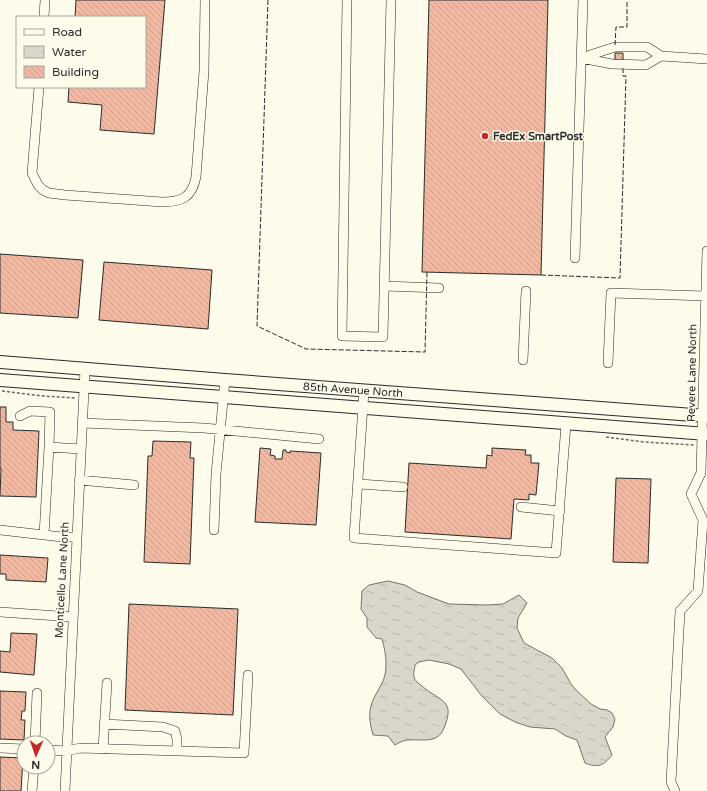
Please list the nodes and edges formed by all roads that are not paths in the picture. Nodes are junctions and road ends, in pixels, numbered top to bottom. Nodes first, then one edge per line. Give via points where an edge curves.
1 (45, 0) edge
2 (205, 0) edge
3 (347, 0) edge
4 (391, 0) edge
5 (583, 0) edge
6 (44, 16) edge
7 (661, 56) junction
8 (581, 58) junction
9 (707, 59) edge
10 (39, 88) edge
11 (707, 251) edge
12 (575, 258) dead end
13 (384, 286) junction
14 (438, 288) dead end
15 (526, 291) dead end
16 (706, 296) junction
17 (523, 360) dead end
18 (0, 362) edge
19 (608, 363) dead end
20 (84, 369) junction
21 (0, 380) edge
22 (224, 380) junction
23 (84, 387) junction
24 (364, 391) junction
25 (223, 398) junction
26 (363, 408) junction
27 (20, 416) dead end
28 (705, 416) edge
29 (82, 423) junction
30 (566, 424) junction
31 (220, 429) junction
32 (705, 434) edge
33 (319, 439) dead end
34 (49, 447) junction
35 (81, 449) junction
36 (79, 480) junction
37 (358, 484) junction
38 (134, 485) dead end
39 (403, 487) dead end
40 (521, 507) dead end
41 (560, 511) junction
42 (0, 530) edge
43 (214, 530) dead end
44 (44, 535) junction
45 (76, 538) junction
46 (0, 612) edge
47 (73, 617) junction
48 (248, 675) dead end
49 (107, 683) dead end
50 (37, 693) dead end
51 (104, 724) junction
52 (35, 735) edge
53 (0, 748) edge
54 (16, 749) edge
55 (103, 749) junction
56 (56, 750) edge
57 (67, 751) junction
58 (177, 751) junction
59 (33, 775) edge
60 (32, 791) edge
61 (65, 791) edge
62 (675, 791) edge

1 - 6 street
2 - 10 street via 204,71 196,177 193,189 184,198 162,202 65,195 43,190 32,172
3 - 13 street via 342,336 383,337
4 - 13 street
5 - 8 street
7 - 8 street via 646,65 612,64
7 - 8 street via 647,47 615,47
7 - 9 street
8 - 12 street
11 - 16 street, Revere Lane North
13 - 14 street
15 - 17 street
16 - 19 street via 611,293
16 - 28 street, Revere Lane North
18 - 20 main road, 85th Avenue North
20 - 22 main road, 85th Avenue North
20 - 23 street, Monticello Lane North
21 - 23 main road, 85th Avenue North
22 - 24 main road, 85th Avenue North
22 - 25 street
23 - 25 main road, 85th Avenue North
23 - 29 street, Monticello Lane North
24 - 26 street
24 - 28 main road, 85th Avenue North
25 - 26 main road, 85th Avenue North
25 - 31 street
26 - 30 main road, 85th Avenue North
26 - 37 street
27 - 34 street via 30,411 50,412
28 - 32 street, Revere Lane North
29 - 31 street
29 - 35 street, Monticello Lane North
30 - 32 main road, 85th Avenue North
30 - 41 street
31 - 33 street
31 - 43 street
32 - 62 street, Revere Lane North via 701,473 691,494 703,520 698,591 680,611 671,782
34 - 35 street
34 - 44 street
35 - 36 street, Monticello Lane North
36 - 38 street
36 - 45 street, Monticello Lane North
37 - 39 street
37 - 41 street via 354,538 556,553
40 - 41 street
42 - 44 street
44 - 45 street
45 - 47 street, Monticello Lane North
46 - 47 street
47 - 57 street, Monticello Lane North
48 - 58 street via 244,753
49 - 51 street
50 - 52 street
51 - 55 street
51 - 58 street via 168,728 175,731 178,739
53 - 54 street
55 - 57 street via 80,748
55 - 58 street
56 - 57 street
57 - 61 street, Monticello Lane North
59 - 60 street

